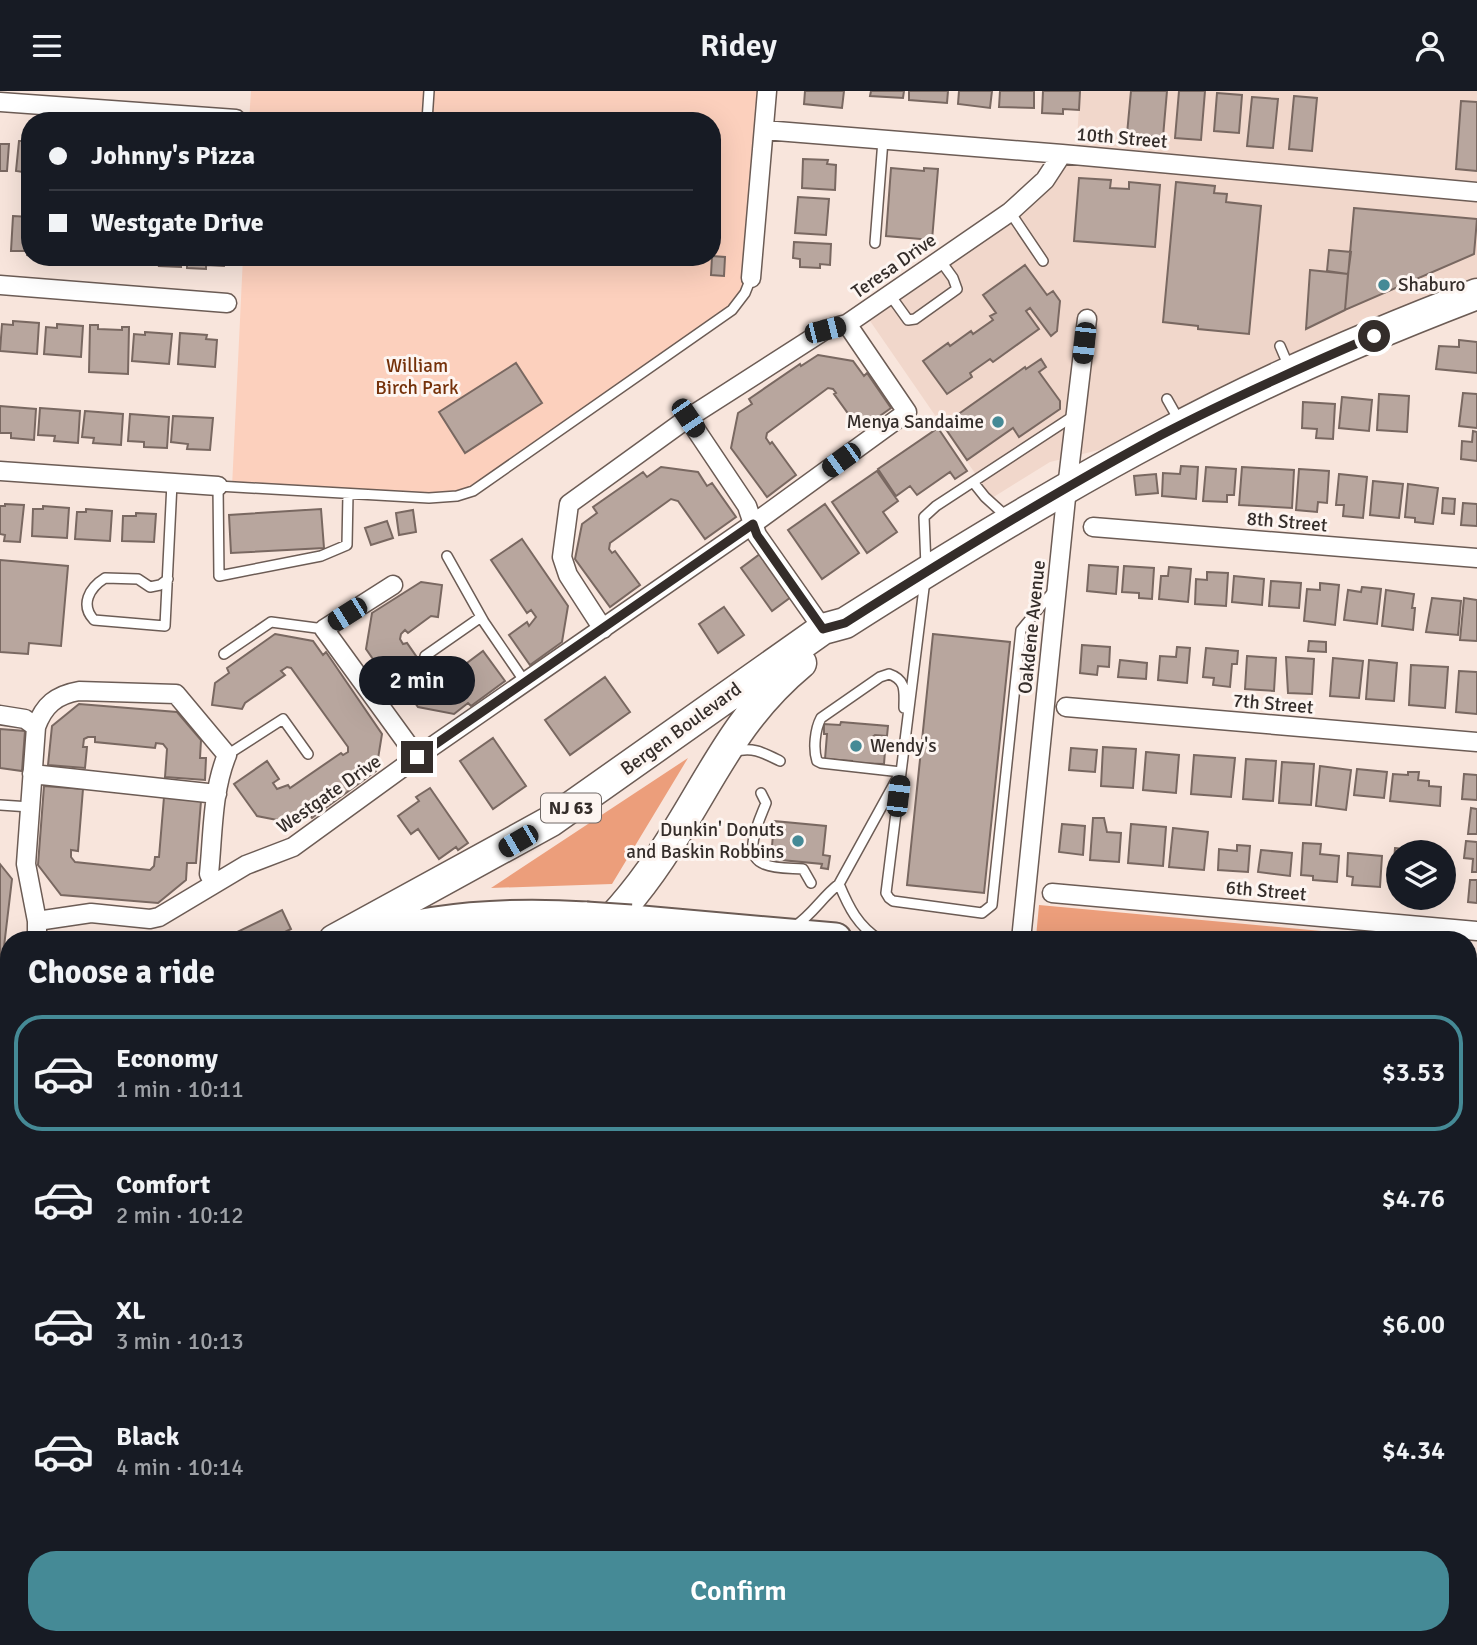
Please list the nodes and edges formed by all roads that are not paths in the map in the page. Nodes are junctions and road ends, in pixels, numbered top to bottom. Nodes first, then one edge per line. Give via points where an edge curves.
1 (429, 91) edge
2 (767, 91) edge
3 (0, 102) edge
4 (139, 112) edge
5 (428, 112) edge
6 (764, 130) junction
7 (883, 139) junction
8 (1062, 154) junction
9 (1477, 192) edge
10 (1010, 212) junction
11 (875, 243) dead end
12 (940, 260) junction
13 (1043, 261) dead end
14 (751, 278) joint
15 (0, 285) edge
16 (1477, 294) edge
17 (890, 295) junction
18 (227, 303) dead end
19 (1087, 319) dead end
20 (847, 324) junction
21 (1280, 346) dead end
22 (1291, 373) junction
23 (1167, 399) dead end
24 (1076, 415) junction
25 (688, 418) junction
26 (1182, 425) junction
27 (0, 471) edge
28 (973, 482) junction
29 (172, 483) junction
30 (218, 486) junction
31 (1067, 488) junction
32 (348, 494) junction
33 (1011, 520) junction
34 (753, 524) junction
35 (1093, 527) dead end
36 (447, 556) dead end
37 (1477, 558) edge
38 (927, 571) junction
39 (168, 579) junction
40 (393, 585) dead end
41 (1058, 585) junction
42 (481, 617) junction
43 (834, 626) junction
44 (324, 629) junction
45 (603, 629) junction
46 (224, 654) dead end
47 (425, 656) dead end
48 (525, 682) junction
49 (1066, 708) dead end
50 (0, 715) edge
51 (36, 727) junction
52 (905, 740) junction
53 (1477, 741) edge
54 (308, 754) dead end
55 (227, 755) junction
56 (417, 757) junction
57 (780, 761) dead end
58 (715, 765) junction
59 (901, 772) junction
60 (32, 774) junction
61 (761, 793) dead end
62 (217, 794) junction
63 (0, 805) edge
64 (30, 807) junction
65 (811, 883) dead end
66 (214, 884) junction
67 (839, 884) junction
68 (1052, 893) dead end
69 (37, 921) junction
70 (37, 931) edge
71 (350, 931) edge
72 (398, 931) edge
73 (576, 931) edge
74 (590, 931) edge
75 (597, 931) edge
76 (736, 931) edge
77 (788, 931) edge
78 (868, 931) edge
79 (1022, 931) edge
80 (1477, 931) edge

1 - 5 lane
2 - 6 street
3 - 4 street
6 - 7 street, 10th Street
6 - 14 street
7 - 8 street, 10th Street
7 - 11 lane
8 - 9 street, 10th Street
8 - 10 street, Teresa Drive via 1045,180
10 - 12 street, Teresa Drive
10 - 13 lane
12 - 17 street, Teresa Drive
12 - 17 lane via 957,289 915,319 908,320
14 - 32 lane via 732,310 473,491 429,498
15 - 18 street
16 - 22 main road, Bergen Boulevard / NJ 63
17 - 20 street, Teresa Drive
19 - 24 street, Oakdene Avenue
20 - 25 street, Teresa Drive via 825,330
20 - 34 street, Westgate Drive via 907,412
21 - 22 lane
22 - 26 main road, Bergen Boulevard / NJ 63
23 - 26 lane
24 - 28 lane
24 - 31 street, Oakdene Avenue
25 - 34 street via 747,506
25 - 45 street, Teresa Drive via 569,504 562,557 568,575
26 - 31 main road, Bergen Boulevard / NJ 63
27 - 29 street
28 - 33 lane
28 - 38 lane via 924,517
29 - 30 street
29 - 39 lane
30 - 32 lane
30 - 32 lane via 219,576 321,556 347,545
31 - 33 main road, Bergen Boulevard / NJ 63
31 - 41 street, Oakdene Avenue
33 - 38 main road, Bergen Boulevard / NJ 63
34 - 43 street via 757,535
34 - 45 street, Westgate Drive
35 - 37 street, 8th Street
36 - 42 lane
38 - 43 main road, Bergen Boulevard / NJ 63
38 - 52 lane
39 - 39 lane via 150,587 138,579 105,578 90,591 86,602 89,614 94,620 166,626
40 - 44 street
41 - 59 lane via 1021,630 992,905 982,913 893,901 886,893
41 - 79 street, Oakdene Avenue
42 - 47 lane
42 - 48 lane
43 - 58 main road, Bergen Boulevard / NJ 63 via 832,639 756,705
43 - 71 main road, Bergen Boulevard / NJ 63 via 551,821
44 - 46 lane via 271,622
44 - 56 street
45 - 48 street, Westgate Drive
48 - 56 street, Westgate Drive
49 - 53 street, 7th Street
50 - 51 street via 25,719
51 - 55 street via 41,713 64,694 176,694
51 - 60 street
52 - 59 lane
52 - 59 lane via 904,685 889,674 824,716 817,727 818,762
54 - 55 lane via 284,719
55 - 62 street
56 - 66 street, Westgate Drive via 293,847 246,865
57 - 58 lane via 747,749
58 - 74 main road, Bergen Boulevard / NJ 63 via 658,861 630,898
59 - 67 lane
60 - 62 street
60 - 64 street
61 - 65 lane via 766,803 752,846 755,857 764,865 803,869
62 - 66 street via 209,874
63 - 64 lane
64 - 69 street via 26,864
66 - 69 street, Westgate Drive via 150,919 91,913
67 - 77 lane
67 - 78 lane via 852,914
68 - 80 street, 6th Street
69 - 70 street
72 - 73 highway via 468,919 528,916
75 - 76 highway, bridge via 631,922

